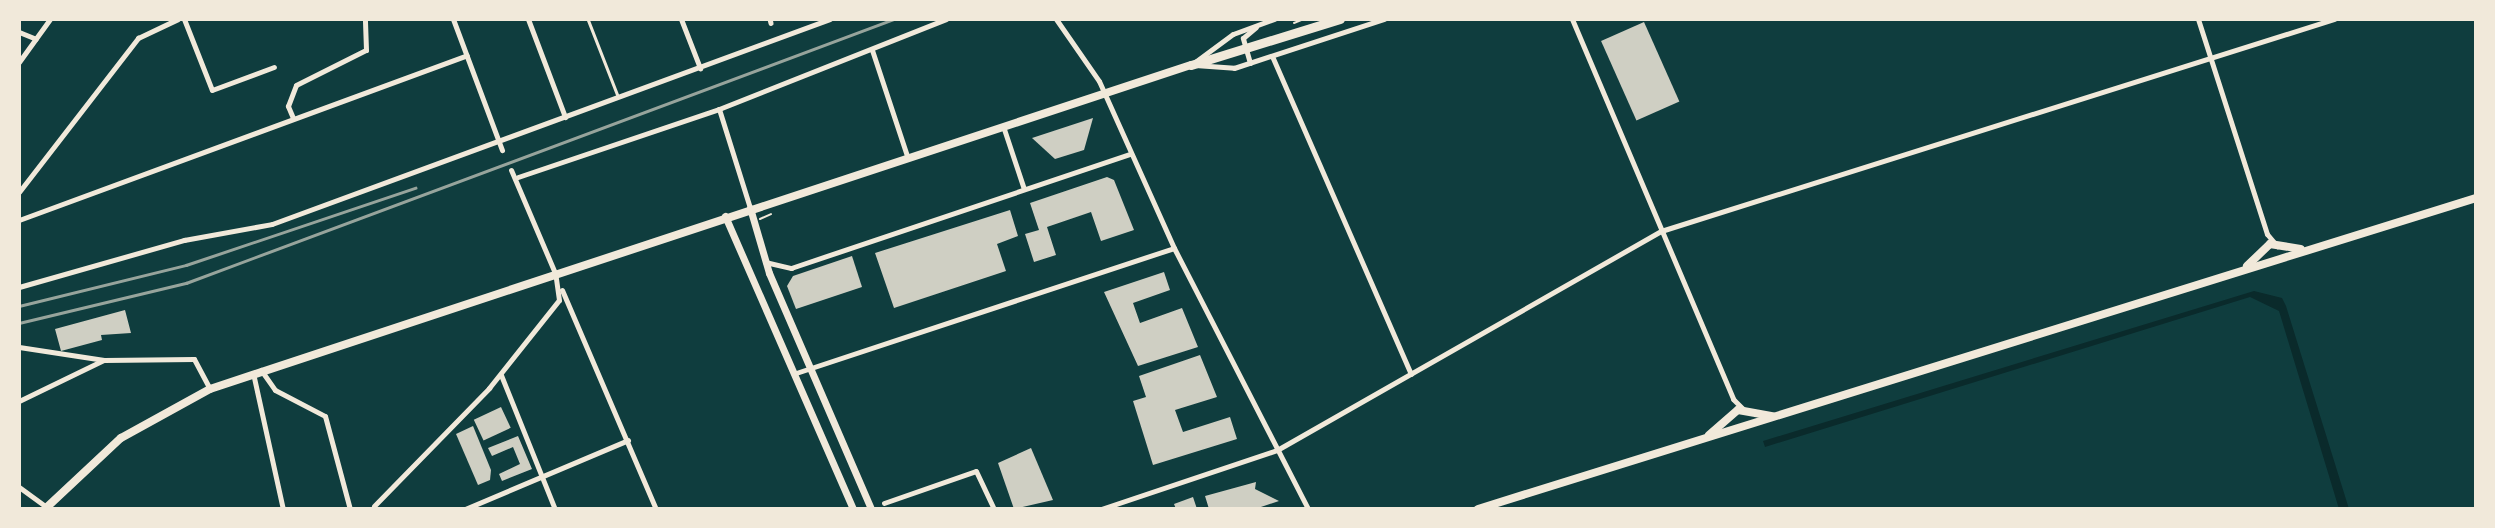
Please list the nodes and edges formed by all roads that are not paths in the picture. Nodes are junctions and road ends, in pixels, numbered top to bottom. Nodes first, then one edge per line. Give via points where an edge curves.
1 (50, 19) edge
2 (178, 19) edge
3 (184, 19) edge
4 (365, 19) edge
5 (453, 19) edge
6 (528, 19) edge
7 (588, 19) edge
8 (681, 19) edge
9 (830, 19) edge
10 (946, 19) edge
11 (1056, 19) edge
12 (1274, 19) edge
13 (1340, 19) edge
14 (1384, 19) edge
15 (1572, 19) edge
16 (2197, 19) edge
17 (2333, 19) edge
18 (1261, 23) junction
19 (19, 32) edge
20 (36, 39) junction
21 (872, 50) junction
22 (1246, 50) junction
23 (467, 55) junction
24 (1272, 56) junction
25 (2210, 58) junction
26 (19, 62) edge
27 (1250, 63) junction
28 (1192, 65) junction
29 (274, 68) dead end
30 (700, 68) junction
31 (1103, 93) junction
32 (619, 99) junction
33 (719, 109) junction
34 (565, 117) junction
35 (293, 118) junction
36 (1002, 125) junction
37 (501, 146) junction
38 (1129, 154) junction
39 (907, 156) junction
40 (511, 170) dead end
41 (518, 177) junction
42 (1024, 189) junction
43 (19, 192) edge
44 (2476, 198) edge
45 (750, 208) junction
46 (726, 216) junction
47 (19, 220) edge
48 (1661, 230) junction
49 (2267, 234) junction
50 (2278, 246) junction
51 (1174, 248) junction
52 (2304, 249) junction
53 (2264, 250) junction
54 (2274, 261) junction
55 (765, 262) junction
56 (2245, 268) junction
57 (555, 273) junction
58 (19, 287) edge
59 (560, 288) junction
60 (19, 347) edge
61 (104, 360) junction
62 (809, 368) junction
63 (257, 371) junction
64 (796, 373) junction
65 (1411, 374) junction
66 (501, 375) junction
67 (210, 389) junction
68 (1732, 399) junction
69 (19, 401) edge
70 (1746, 411) junction
71 (1732, 416) junction
72 (1772, 416) junction
73 (1744, 428) junction
74 (1708, 437) junction
75 (628, 440) junction
76 (1278, 450) junction
77 (543, 477) junction
78 (19, 487) edge
79 (884, 503) dead end
80 (374, 506) junction
81 (46, 508) edge
82 (283, 509) edge
83 (350, 509) edge
84 (366, 509) edge
85 (384, 509) edge
86 (465, 509) edge
87 (555, 509) edge
88 (656, 509) edge
89 (853, 509) edge
90 (871, 509) edge
91 (993, 509) edge
92 (1101, 509) edge
93 (1307, 509) edge
94 (1478, 509) edge

1 - 20 street
2 - 43 street via 138,38
3 - 29 street via 212,90
4 - 35 street via 366,50 296,85 288,106
5 - 23 street
6 - 34 street
7 - 32 lane
8 - 30 street
9 - 30 street
10 - 21 street
11 - 31 street
12 - 18 street
13 - 22 main road
14 - 24 street
15 - 48 street
16 - 25 street
17 - 25 street
18 - 22 street via 1244,35
18 - 28 street via 1207,49
19 - 20 street
20 - 26 street
21 - 33 street
21 - 39 street
22 - 27 street
22 - 28 main road
23 - 35 street
23 - 37 street
24 - 27 street
24 - 65 street
25 - 48 street
25 - 49 street
27 - 28 street via 1226,69
28 - 31 main road
30 - 32 street
31 - 36 main road
31 - 38 street
32 - 34 street
33 - 41 street
33 - 45 street
34 - 37 street
35 - 47 street
36 - 39 main road
36 - 42 street
37 - 58 street via 272,224 150,250
38 - 42 street
38 - 51 street
39 - 45 main road
40 - 41 street
41 - 57 street
42 - 55 street via 791,268
44 - 52 main road
45 - 46 main road
45 - 55 street
46 - 57 main road
46 - 64 street
48 - 65 street
48 - 68 street
49 - 50 street
49 - 53 street
50 - 52 main road
50 - 53 main road
50 - 54 main road
51 - 62 street
51 - 76 street
52 - 54 main road
53 - 54 main road
53 - 56 main road
54 - 56 main road
55 - 62 street
56 - 72 main road
57 - 59 street
57 - 63 main road
59 - 66 street via 557,305
59 - 75 street
60 - 61 street
61 - 67 street via 194,359
61 - 69 street
62 - 64 street
62 - 90 street
63 - 67 main road
63 - 82 street
63 - 83 street via 275,390 325,416
64 - 89 street
65 - 76 street
66 - 77 street
66 - 80 street
67 - 81 main road via 121,438
68 - 70 street
68 - 71 street
70 - 71 main road
70 - 72 main road
70 - 73 main road
71 - 73 main road
71 - 74 main road
72 - 73 main road
73 - 74 main road
74 - 94 main road
75 - 77 street
75 - 88 street
76 - 92 street
76 - 93 street
77 - 86 street
77 - 87 street
78 - 81 street
79 - 91 street via 976,471
80 - 84 street
80 - 85 street

